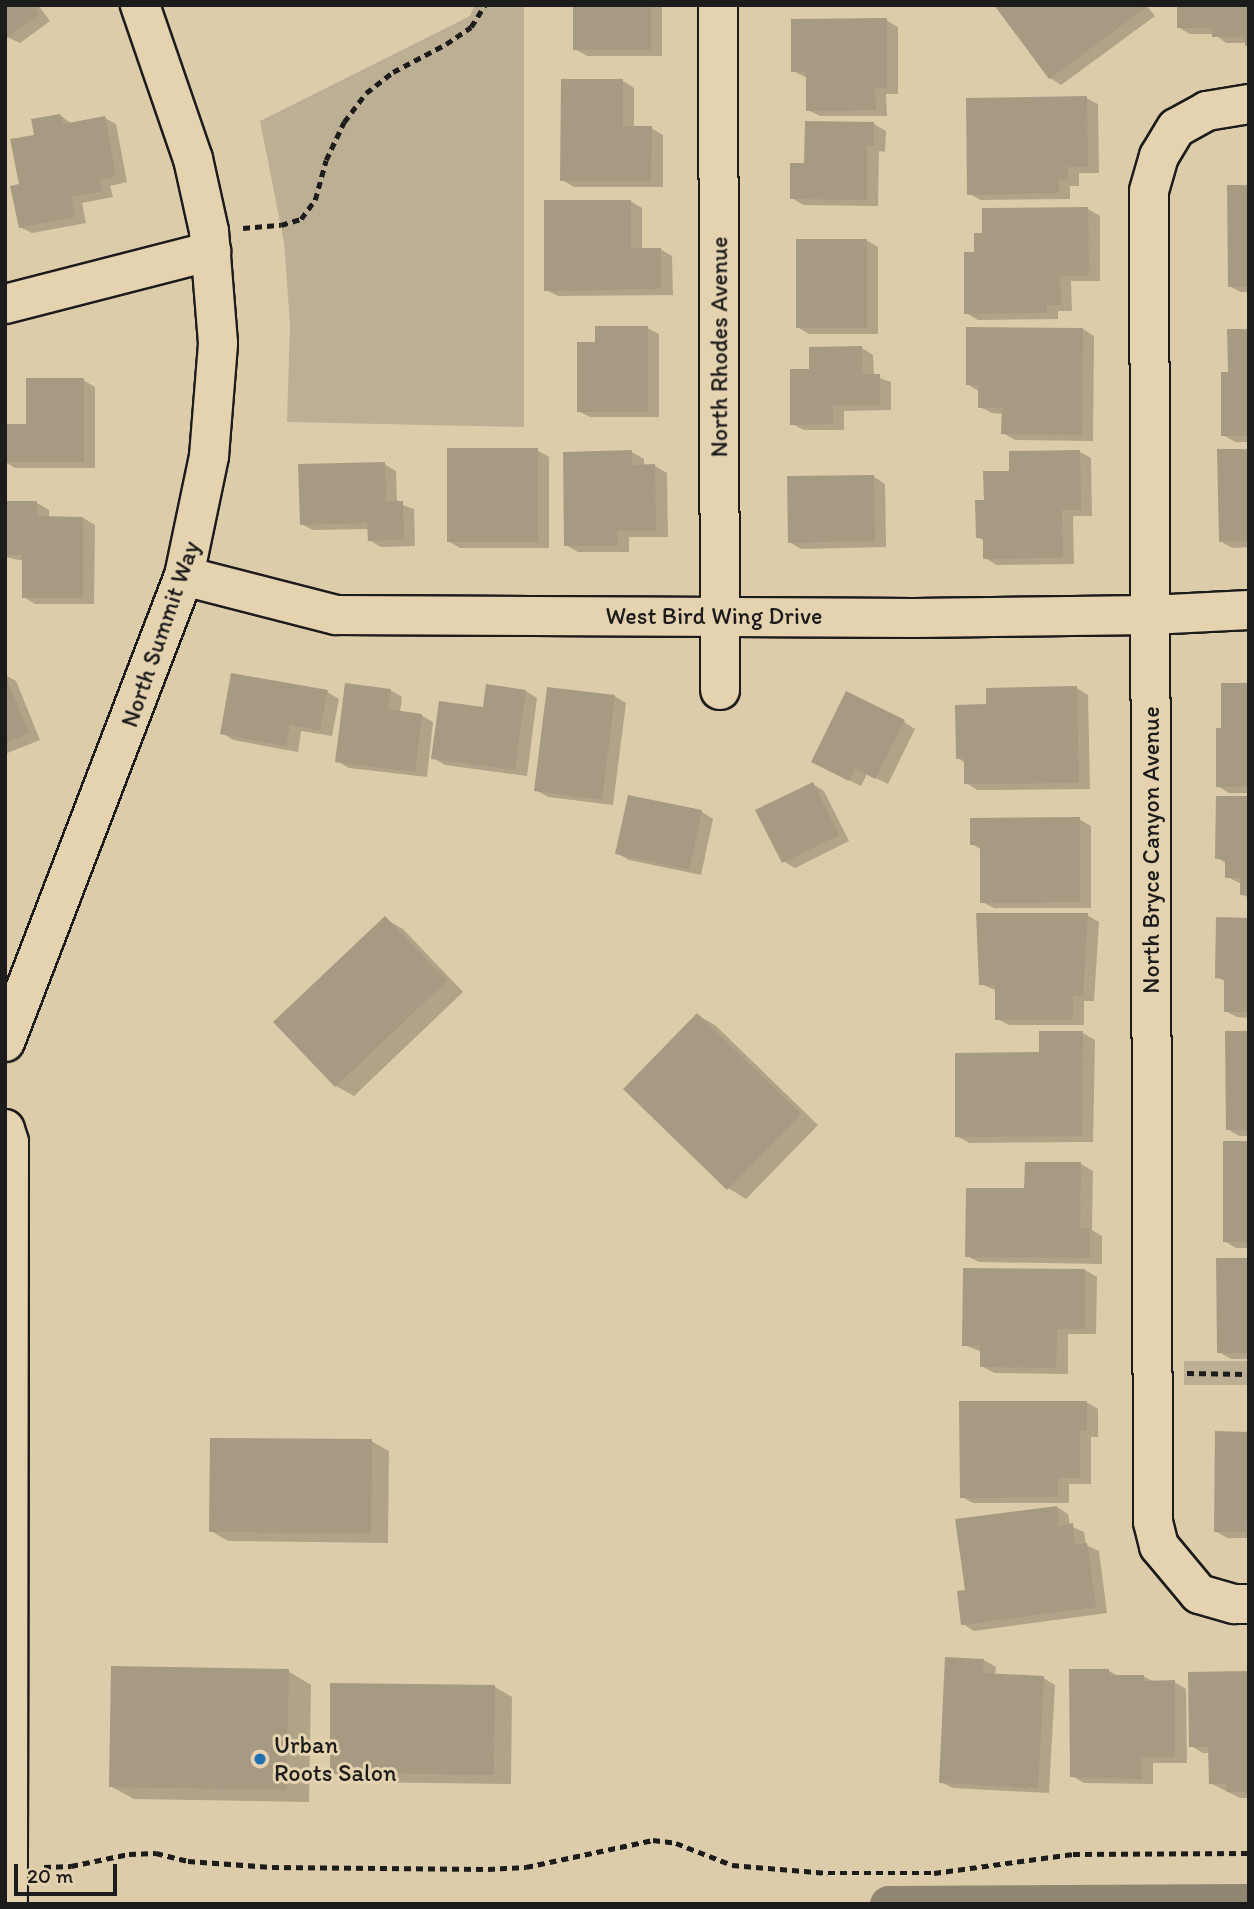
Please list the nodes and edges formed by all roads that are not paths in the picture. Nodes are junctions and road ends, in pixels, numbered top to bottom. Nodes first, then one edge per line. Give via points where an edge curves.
1 (140, 5) edge
2 (718, 5) edge
3 (1249, 104) edge
4 (210, 241) junction
5 (5, 304) edge
6 (184, 576) junction
7 (1249, 610) edge
8 (720, 615) junction
9 (1150, 615) junction
10 (720, 690) dead end
11 (5, 1042) edge
12 (5, 1129) edge
13 (7, 1436) edge
14 (1249, 1604) edge
15 (8, 1904) edge

1 - 4 street, North Summit Way via 193,159
2 - 8 street, North Rhodes Avenue
3 - 9 street, North Bryce Canyon Avenue via 1207,111 1176,128 1159,156 1149,191
4 - 5 street
4 - 6 street, North Summit Way via 218,343 209,456
6 - 8 street, West Bird Wing Drive via 336,615
6 - 11 street, North Summit Way
7 - 9 street, West Bird Wing Drive
8 - 9 street, West Bird Wing Drive
8 - 10 street, North Rhodes Avenue
9 - 14 street, North Bryce Canyon Avenue via 1153,1522 1159,1546 1199,1594
12 - 13 street via 9,1142
13 - 15 street

